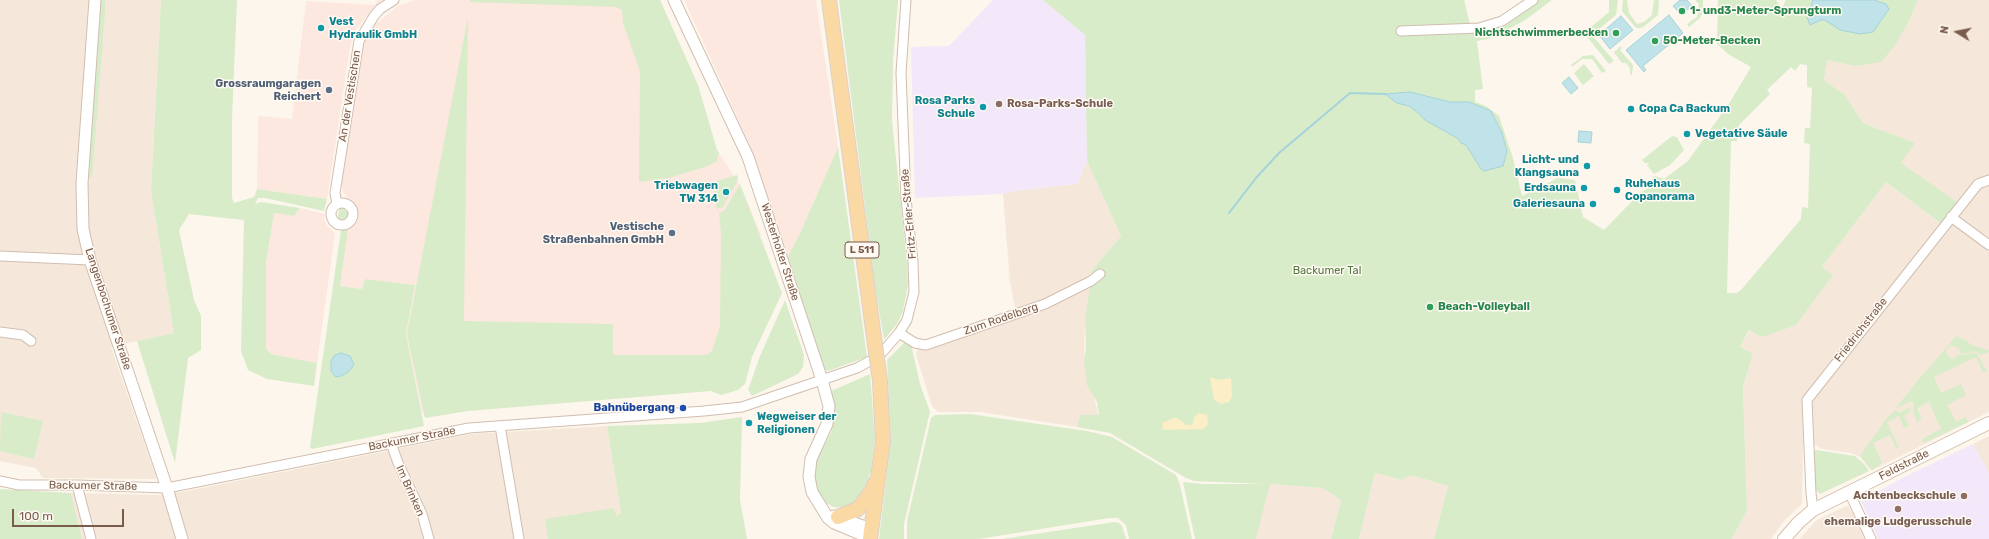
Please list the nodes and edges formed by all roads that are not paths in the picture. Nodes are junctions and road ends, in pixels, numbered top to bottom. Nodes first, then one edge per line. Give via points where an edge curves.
1 (94, 0) edge
2 (394, 0) edge
3 (674, 0) edge
4 (830, 0) edge
5 (906, 0) edge
6 (1532, 0) edge
7 (1401, 31) dead end
8 (1989, 180) edge
9 (337, 204) dead end
10 (1951, 217) junction
11 (1989, 245) edge
12 (0, 256) edge
13 (90, 260) junction
14 (1100, 274) dead end
15 (0, 332) edge
16 (899, 333) junction
17 (31, 341) dead end
18 (822, 380) junction
19 (1989, 423) edge
20 (500, 426) junction
21 (391, 443) junction
22 (880, 470) junction
23 (0, 482) edge
24 (77, 485) junction
25 (167, 488) junction
26 (1849, 492) junction
27 (1813, 510) junction
28 (823, 511) junction
29 (838, 517) junction
30 (870, 536) edge
31 (91, 539) edge
32 (182, 539) edge
33 (429, 539) edge
34 (519, 539) edge
35 (1784, 539) edge
36 (1871, 539) edge

1 - 13 street, Langenbochumer Straße via 81,198
2 - 9 street, An der Vestischen via 374,16 359,41 335,193
3 - 18 street, Westerholter Straße via 748,157
4 - 22 main road, L 511, bridge via 880,381 883,441
5 - 16 street, Fritz-Erler-Straße via 901,73 906,199 914,292 907,320
6 - 7 street via 1502,21 1479,28
8 - 10 street, Friedrichstraße via 1978,184
10 - 11 street
10 - 27 street, Friedrichstraße via 1807,400 1810,493
12 - 13 street
13 - 25 street, Langenbochumer Straße
14 - 16 street, Zum Rodelberg via 1091,282 1044,304 926,345 915,344
15 - 17 street via 22,335
16 - 18 street, Fritz-Erler-Straße via 879,356 857,368
18 - 20 street, Backumer Straße via 747,406 727,409
18 - 28 street, Westerholter Straße via 829,406 827,424 811,459 809,477 812,492
19 - 26 main road, Feldstraße
20 - 21 street, Backumer Straße via 469,428
20 - 34 street
21 - 25 street, Backumer Straße
21 - 33 street, Im Brinken via 422,514
22 - 29 main road via 871,492 858,510
22 - 30 main road, L 511
23 - 24 street, Backumer Straße via 19,485
24 - 25 street, Backumer Straße
24 - 31 street
25 - 32 street, Langenbochumer Straße
26 - 27 main road, Feldstraße
26 - 36 street
27 - 35 main road, Feldstraße
28 - 29 street
28 - 30 street, Westerholter Straße via 834,523
29 - 30 street

